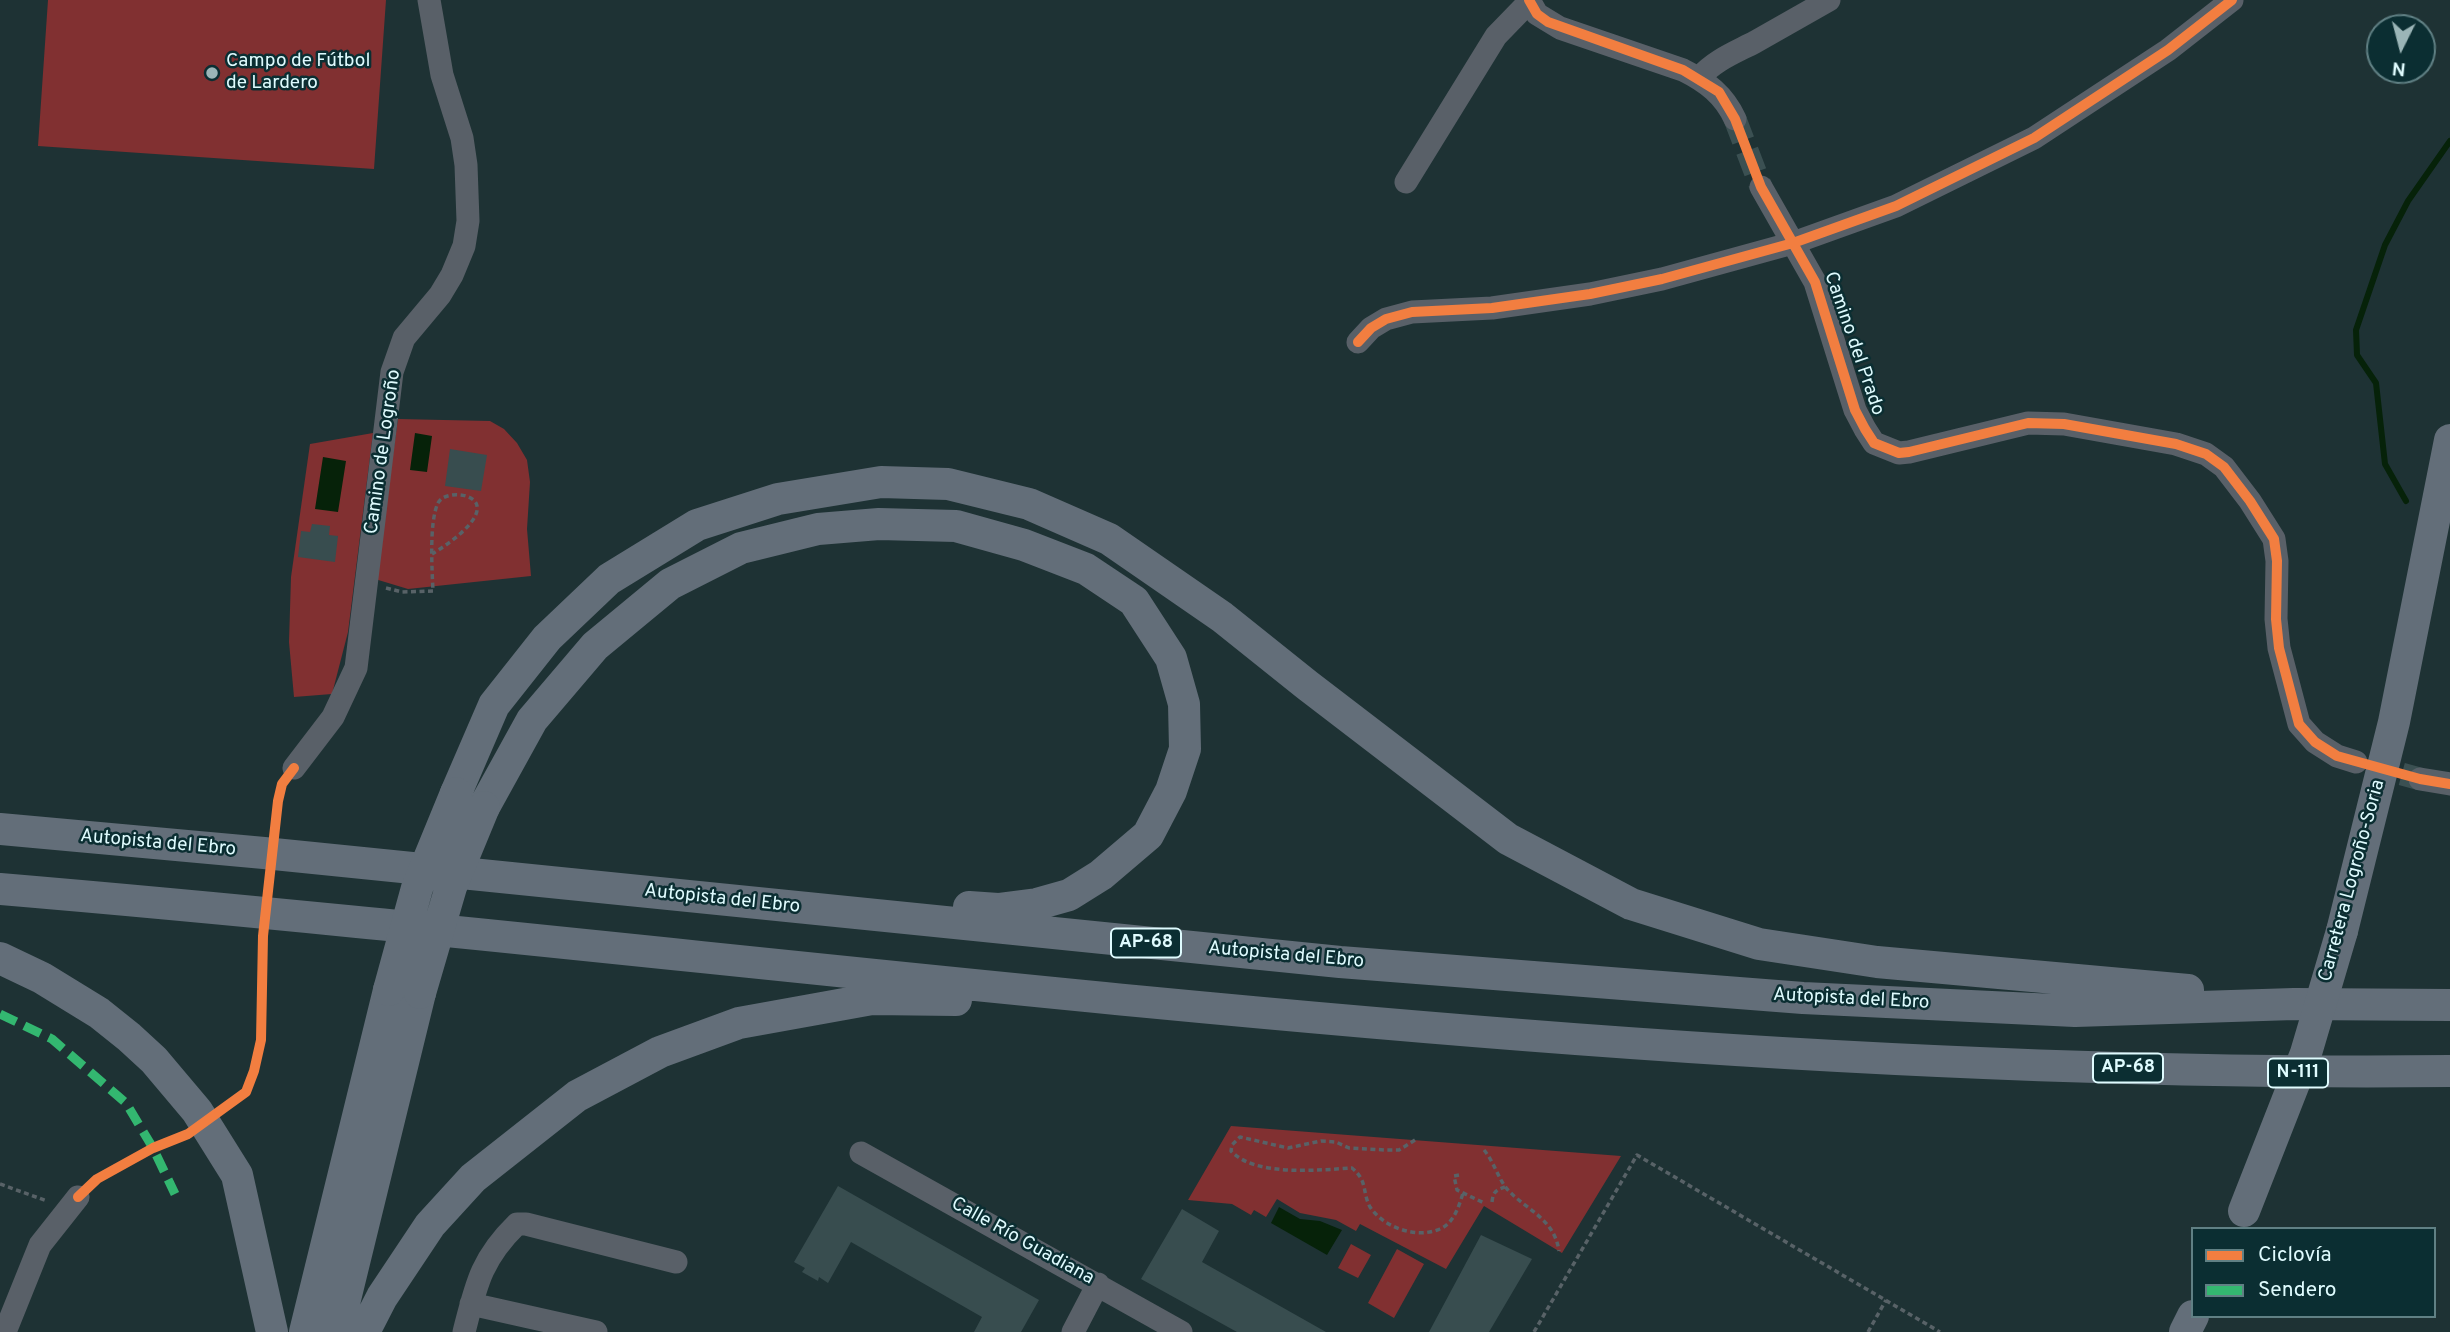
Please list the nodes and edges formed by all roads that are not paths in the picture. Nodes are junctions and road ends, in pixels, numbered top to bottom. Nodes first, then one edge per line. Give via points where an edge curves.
1 (429, 0) edge
2 (1829, 0) edge
3 (2231, 0) edge
4 (1529, 1) edge
5 (1699, 78) junction
6 (1735, 119) tunnel mouth
7 (1406, 182) dead end
8 (1760, 187) tunnel mouth
9 (1793, 243) junction
10 (1358, 342) dead end
11 (2450, 440) edge
12 (2450, 535) edge
13 (2394, 722) junction
14 (2356, 762) tunnel mouth
15 (294, 768) dead end
16 (2420, 779) tunnel mouth
17 (2450, 784) edge
18 (0, 830) edge
19 (264, 853) junction
20 (0, 889) edge
21 (0, 958) edge
22 (2294, 1004) junction
23 (2450, 1005) edge
24 (1807, 1056) junction
25 (2450, 1071) edge
26 (861, 1153) dead end
27 (73, 1203) road end
28 (2239, 1220) edge
29 (677, 1262) dead end
30 (1098, 1284) junction
31 (471, 1304) junction
32 (5, 1320) edge
33 (272, 1332) edge
34 (305, 1332) edge
35 (337, 1332) edge
36 (364, 1332) edge
37 (464, 1332) edge
38 (596, 1332) edge
39 (1073, 1332) edge
40 (1181, 1332) edge

1 - 15 street, Camino de Logroño via 442,75 462,138 468,191 464,246 440,295 404,338 392,372 356,668 333,717
2 - 5 street via 1728,54
3 - 9 street via 2168,50 2034,138 1896,206
4 - 5 street via 1537,14 1560,28
4 - 7 street via 1496,36
5 - 6 street via 1718,92
8 - 9 street, Camino del Prado
9 - 10 street via 1590,295 1412,313 1386,319
9 - 14 street, Camino del Prado via 1815,282 1855,410 1874,443 1899,453 2028,423 2064,424 2176,444 2206,454 2224,467 2274,539 2279,648 2299,724 2315,742
11 - 13 highway, Carretera Logroño-Soria / N-111
12 - 13 highway via 2425,649 2414,684
13 - 28 highway, Carretera Logroño-Soria / N-111, bridge via 2306,1053
16 - 17 street
18 - 19 highway, Autopista del Ebro / AP-68
19 - 22 highway, Autopista del Ebro / AP-68 via 1326,960 1710,992 2075,1011
19 - 35 highway, bridge via 512,860 957,906 998,909 1037,904 1069,895 1101,875 1147,835 1171,792 1185,749 1184,704 1171,658 1134,601 1086,569 956,526 879,524 818,529 741,548 670,584 595,646 532,720 484,807 451,887 420,993
20 - 24 highway, AP-68 via 1275,1014
21 - 33 highway via 43,978 130,1037 197,1111 237,1175
22 - 23 highway, Autopista del Ebro / AP-68
22 - 34 highway, bridge via 2223,993 1877,962 1759,944 1631,904 1508,838 1222,617 1109,539 1029,504 948,484 881,482 778,499 697,525 609,579 547,638 495,705 417,888
24 - 25 highway, AP-68 via 2116,1068
24 - 36 highway via 1652,1061 1575,1057 954,1000 873,999 739,1023 660,1052 577,1096 472,1178 430,1225
26 - 30 street, Calle Río Guadiana
27 - 32 street via 40,1245
29 - 31 street via 517,1224 498,1243 477,1281
30 - 39 street
30 - 40 street, Calle Río Guadiana
31 - 37 street
31 - 38 street

